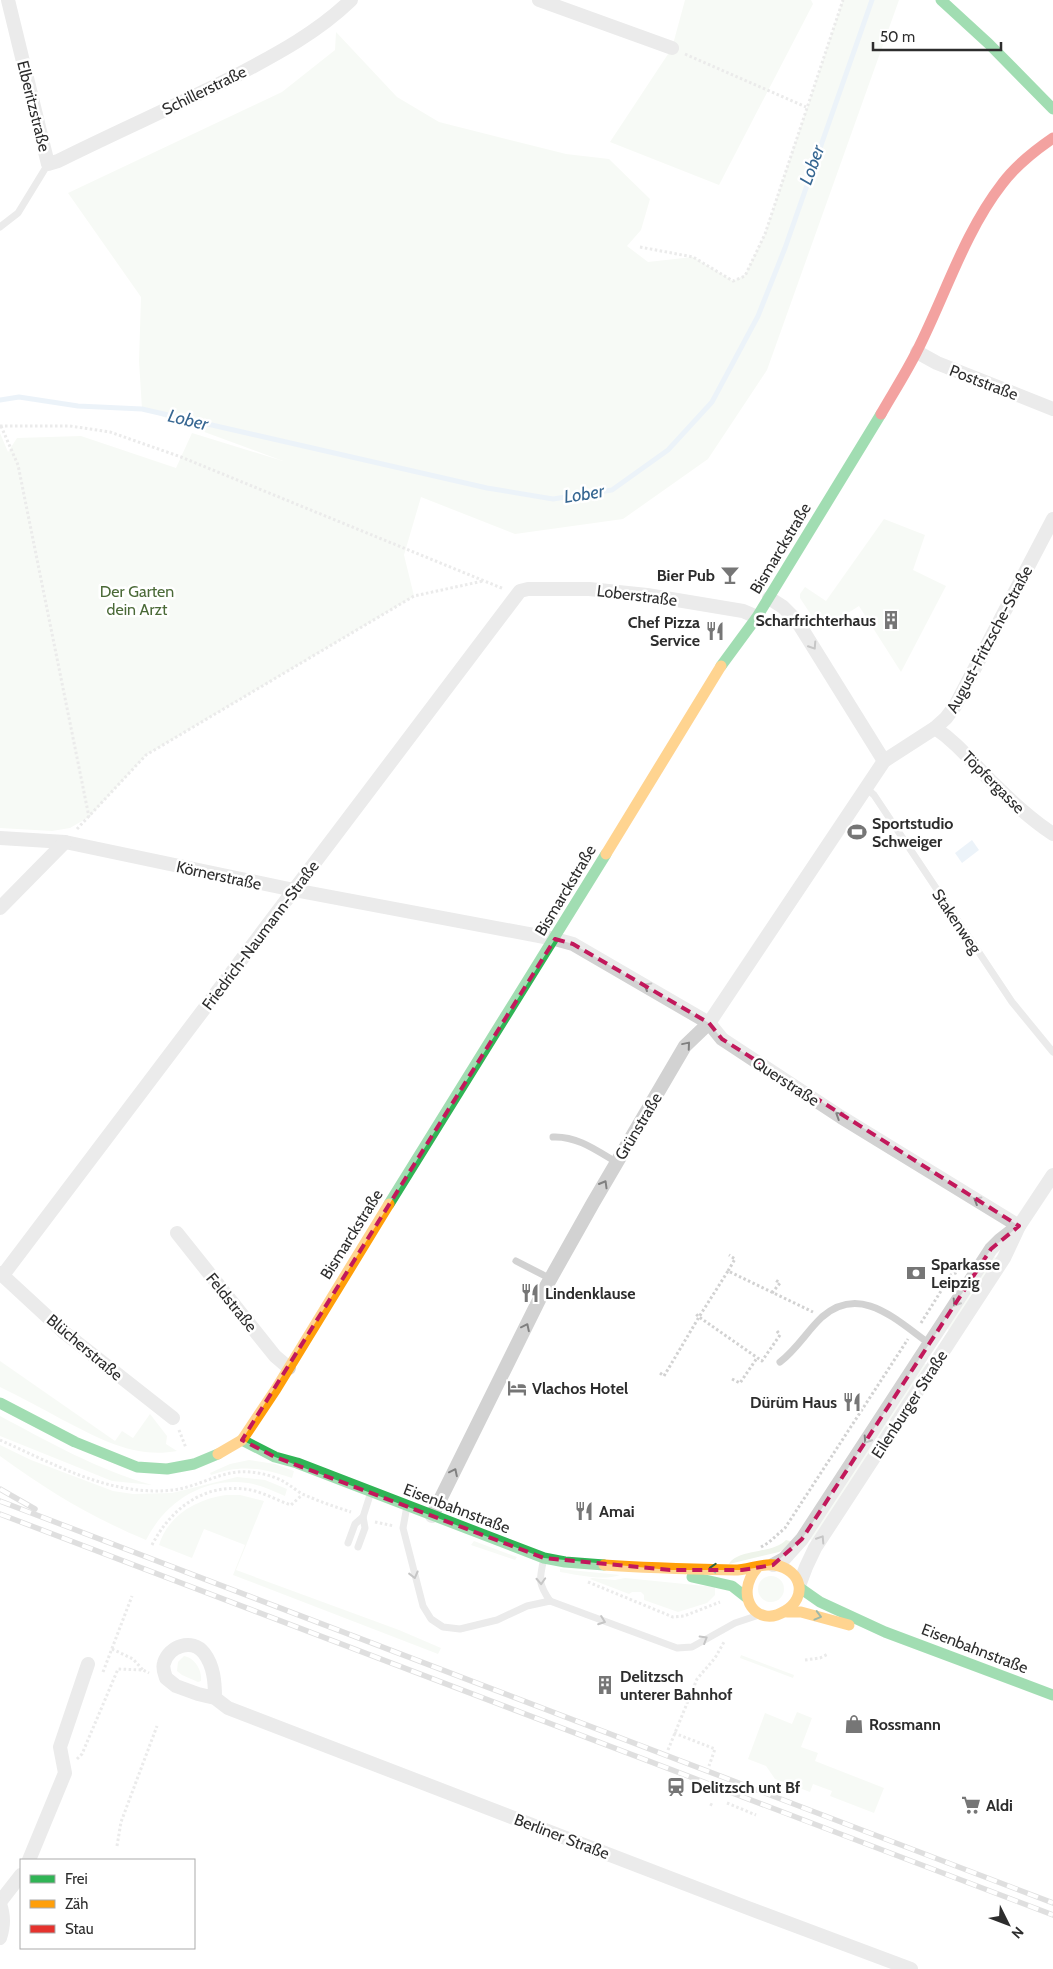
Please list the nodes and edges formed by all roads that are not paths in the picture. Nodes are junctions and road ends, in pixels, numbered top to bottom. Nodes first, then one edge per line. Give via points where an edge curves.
1 (8, 0) edge
2 (351, 0) edge
3 (539, 0) edge
4 (941, 0) edge
5 (672, 48) road end
6 (1053, 108) edge
7 (1053, 138) edge
8 (48, 164) junction
9 (0, 227) edge
10 (917, 352) junction
11 (1053, 409) edge
12 (1053, 519) edge
13 (516, 594) joint
14 (769, 598) junction
15 (757, 617) junction
16 (935, 728) junction
17 (884, 761) junction
18 (865, 787) junction
19 (1053, 834) edge
20 (0, 838) edge
21 (65, 842) junction
22 (294, 890) junction
23 (0, 908) edge
24 (555, 938) junction
25 (709, 1022) junction
26 (1053, 1052) edge
27 (553, 1137) dead end
28 (616, 1162) junction
29 (1053, 1175) edge
30 (1019, 1226) junction
31 (177, 1233) dead end
32 (516, 1261) dead end
33 (1, 1274) edge
34 (551, 1279) junction
35 (927, 1348) junction
36 (938, 1360) junction
37 (780, 1362) dead end
38 (289, 1368) junction
39 (0, 1403) edge
40 (173, 1418) dead end
41 (242, 1440) junction
42 (371, 1492) junction
43 (407, 1506) junction
44 (432, 1516) junction
45 (363, 1517) junction
46 (348, 1543) dead end
47 (358, 1547) dead end
48 (544, 1558) junction
49 (773, 1565) junction
50 (757, 1568) junction
51 (670, 1570) junction
52 (800, 1585) junction
53 (746, 1597) junction
54 (550, 1602) junction
55 (787, 1612) junction
56 (761, 1614) junction
57 (885, 1632) junction
58 (88, 1664) dead end
59 (1053, 1695) edge
60 (215, 1698) dead end
61 (30, 1859) edge
62 (20, 1876) edge
63 (0, 1903) edge
64 (0, 1938) edge
65 (911, 1969) edge

1 - 8 street, Elberitzstraße
2 - 8 street, Schillerstraße via 335,16 280,52 203,92
3 - 5 street
4 - 6 street
7 - 10 street, Bismarckstraße via 1020,164 986,209
8 - 9 lane, Elberitzstraße via 18,213
10 - 11 street, Poststraße
10 - 14 street, Bismarckstraße
12 - 16 street, August-Fritzsche-Straße via 955,706
13 - 15 street, Loberstraße via 528,589 599,590 742,611
13 - 22 street, Friedrich-Naumann-Straße
14 - 15 street, Bismarckstraße
14 -> 17 street via 797,621
15 - 24 street, Bismarckstraße via 711,680
16 - 17 street, August-Fritzsche-Straße
16 - 19 street, Töpfergasse via 956,744 1036,823
17 - 18 street, Grünstraße
18 - 25 street, Grünstraße
18 - 26 lane, Stakenweg via 874,795 1012,1002
20 - 21 street, Körnerstraße
21 - 22 street, Körnerstraße
21 - 23 street
22 - 24 street, Körnerstraße
22 - 33 street, Friedrich-Naumann-Straße
25 -> 24 street, Querstraße via 573,944
24 - 38 street, Bismarckstraße
28 -> 25 street, Grünstraße via 685,1046
30 -> 25 street, Querstraße via 841,1117 722,1039
27 - 28 lane via 576,1139
34 -> 28 street, Grünstraße
29 - 30 street, Eilenburger Straße
30 -> 35 street, Eilenburger Straße via 991,1249
30 - 36 street, Eilenburger Straße via 1004,1258
31 - 38 street, Feldstraße via 275,1356
32 - 34 lane
33 - 40 street, Blücherstraße via 65,1333
44 -> 34 street, Grünstraße
35 - 36 lane
35 - 37 lane, Eilenburger Straße via 914,1333 875,1307 858,1303 838,1306 822,1317 791,1354
35 -> 49 street, Eilenburger Straße via 802,1539 784,1559
52 -> 36 street, Eilenburger Straße via 815,1548
38 - 41 street, Bismarckstraße
39 - 41 street, Bismarckstraße via 74,1442 137,1467 167,1469 194,1464
41 - 42 street, Eisenbahnstraße via 275,1457
42 - 43 street, Eisenbahnstraße
42 - 45 lane
43 - 44 street, Eisenbahnstraße
43 -> 54 lane via 403,1528 422,1606 442,1627 460,1629 496,1620 527,1606
44 - 48 street, Eisenbahnstraße
45 - 46 lane via 355,1524
45 - 47 lane via 365,1528
48 - 51 street, Eisenbahnstraße
48 -> 54 lane via 540,1587
49 - 50 street, Eisenbahnstraße
49 - 52 street, Eisenbahnstraße via 789,1570
50 -> 51 street, Eisenbahnstraße via 684,1567
50 - 53 street via 747,1582
51 - 53 street, Eisenbahnstraße via 732,1586
52 - 55 street via 798,1596
52 - 57 street, Eisenbahnstraße via 820,1602
53 - 56 street, Eisenbahnstraße
54 -> 56 lane via 677,1648 692,1646 735,1623
55 - 56 street, Eisenbahnstraße via 773,1616
55 -> 57 street, Eisenbahnstraße via 801,1612
57 - 59 street, Eisenbahnstraße
58 - 61 street via 60,1747 65,1773
60 - 65 street, Berliner Straße via 228,1708
62 - 63 street
63 - 64 street via 4,1928

